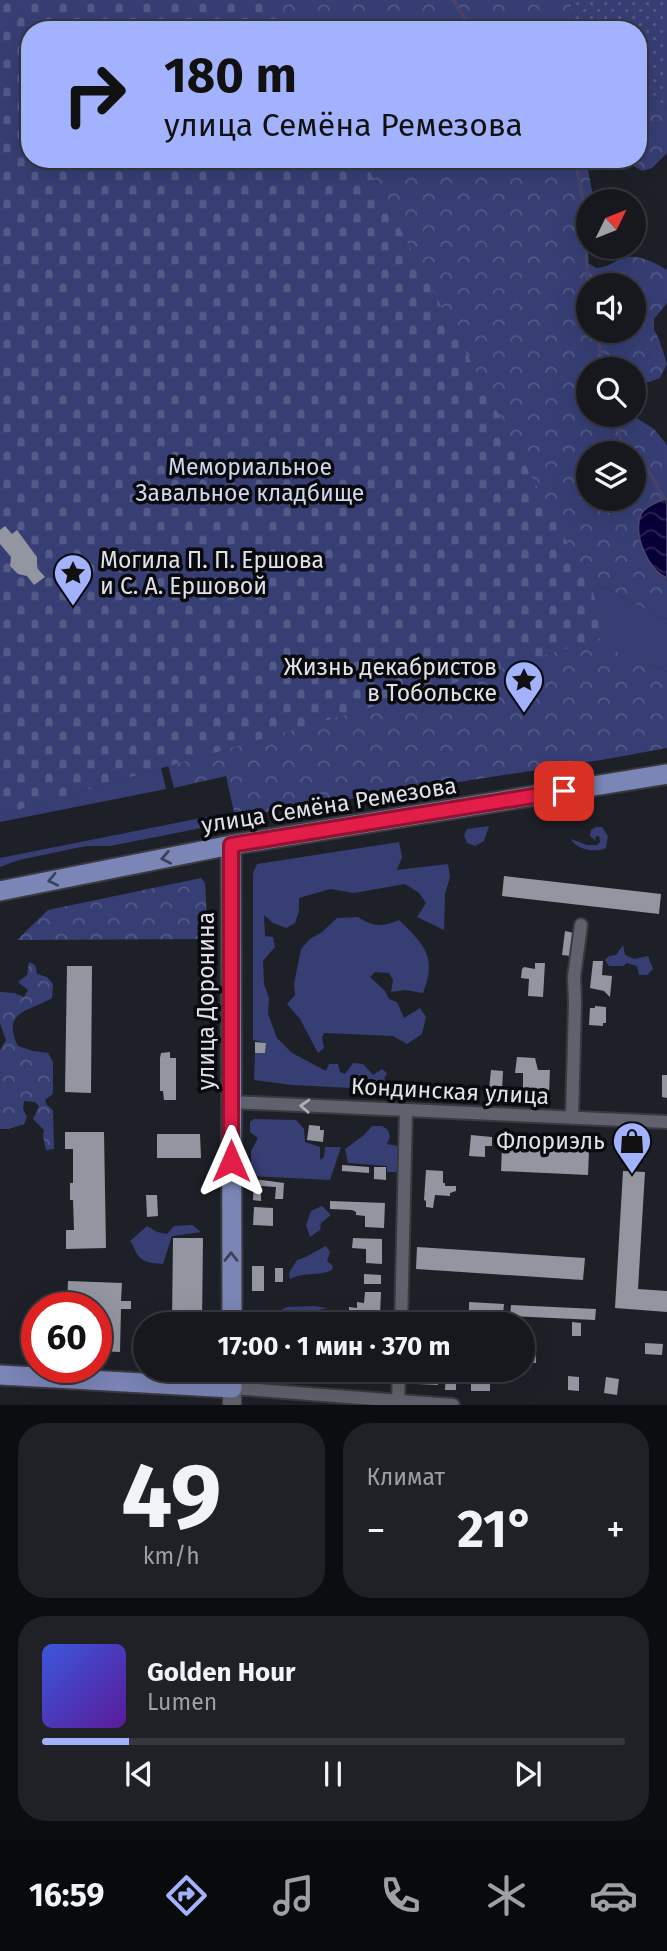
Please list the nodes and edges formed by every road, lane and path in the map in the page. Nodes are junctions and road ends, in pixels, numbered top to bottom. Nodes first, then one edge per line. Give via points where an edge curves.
1 (667, 774) edge
2 (231, 845) junction
3 (0, 891) edge
4 (581, 925) dead end
5 (230, 1102) junction
6 (406, 1110) junction
7 (572, 1118) junction
8 (667, 1122) edge
9 (232, 1312) edge
10 (401, 1312) edge
11 (0, 1375) edge
12 (399, 1382) edge
13 (232, 1388) edge
14 (398, 1403) edge
15 (453, 1405) edge

1 - 2 main road, улица Семёна Ремезова
2 -> 3 main road, улица Семёна Ремезова
2 - 5 main road, улица Доронина
4 - 7 street via 574,977
6 -> 5 street, Кондинская улица
9 -> 5 main road, улица Доронина
6 - 7 street, Кондинская улица
6 - 10 street
7 - 8 street, Кондинская улица
11 - 13 main road
12 - 14 street
13 - 14 street
14 - 15 street

